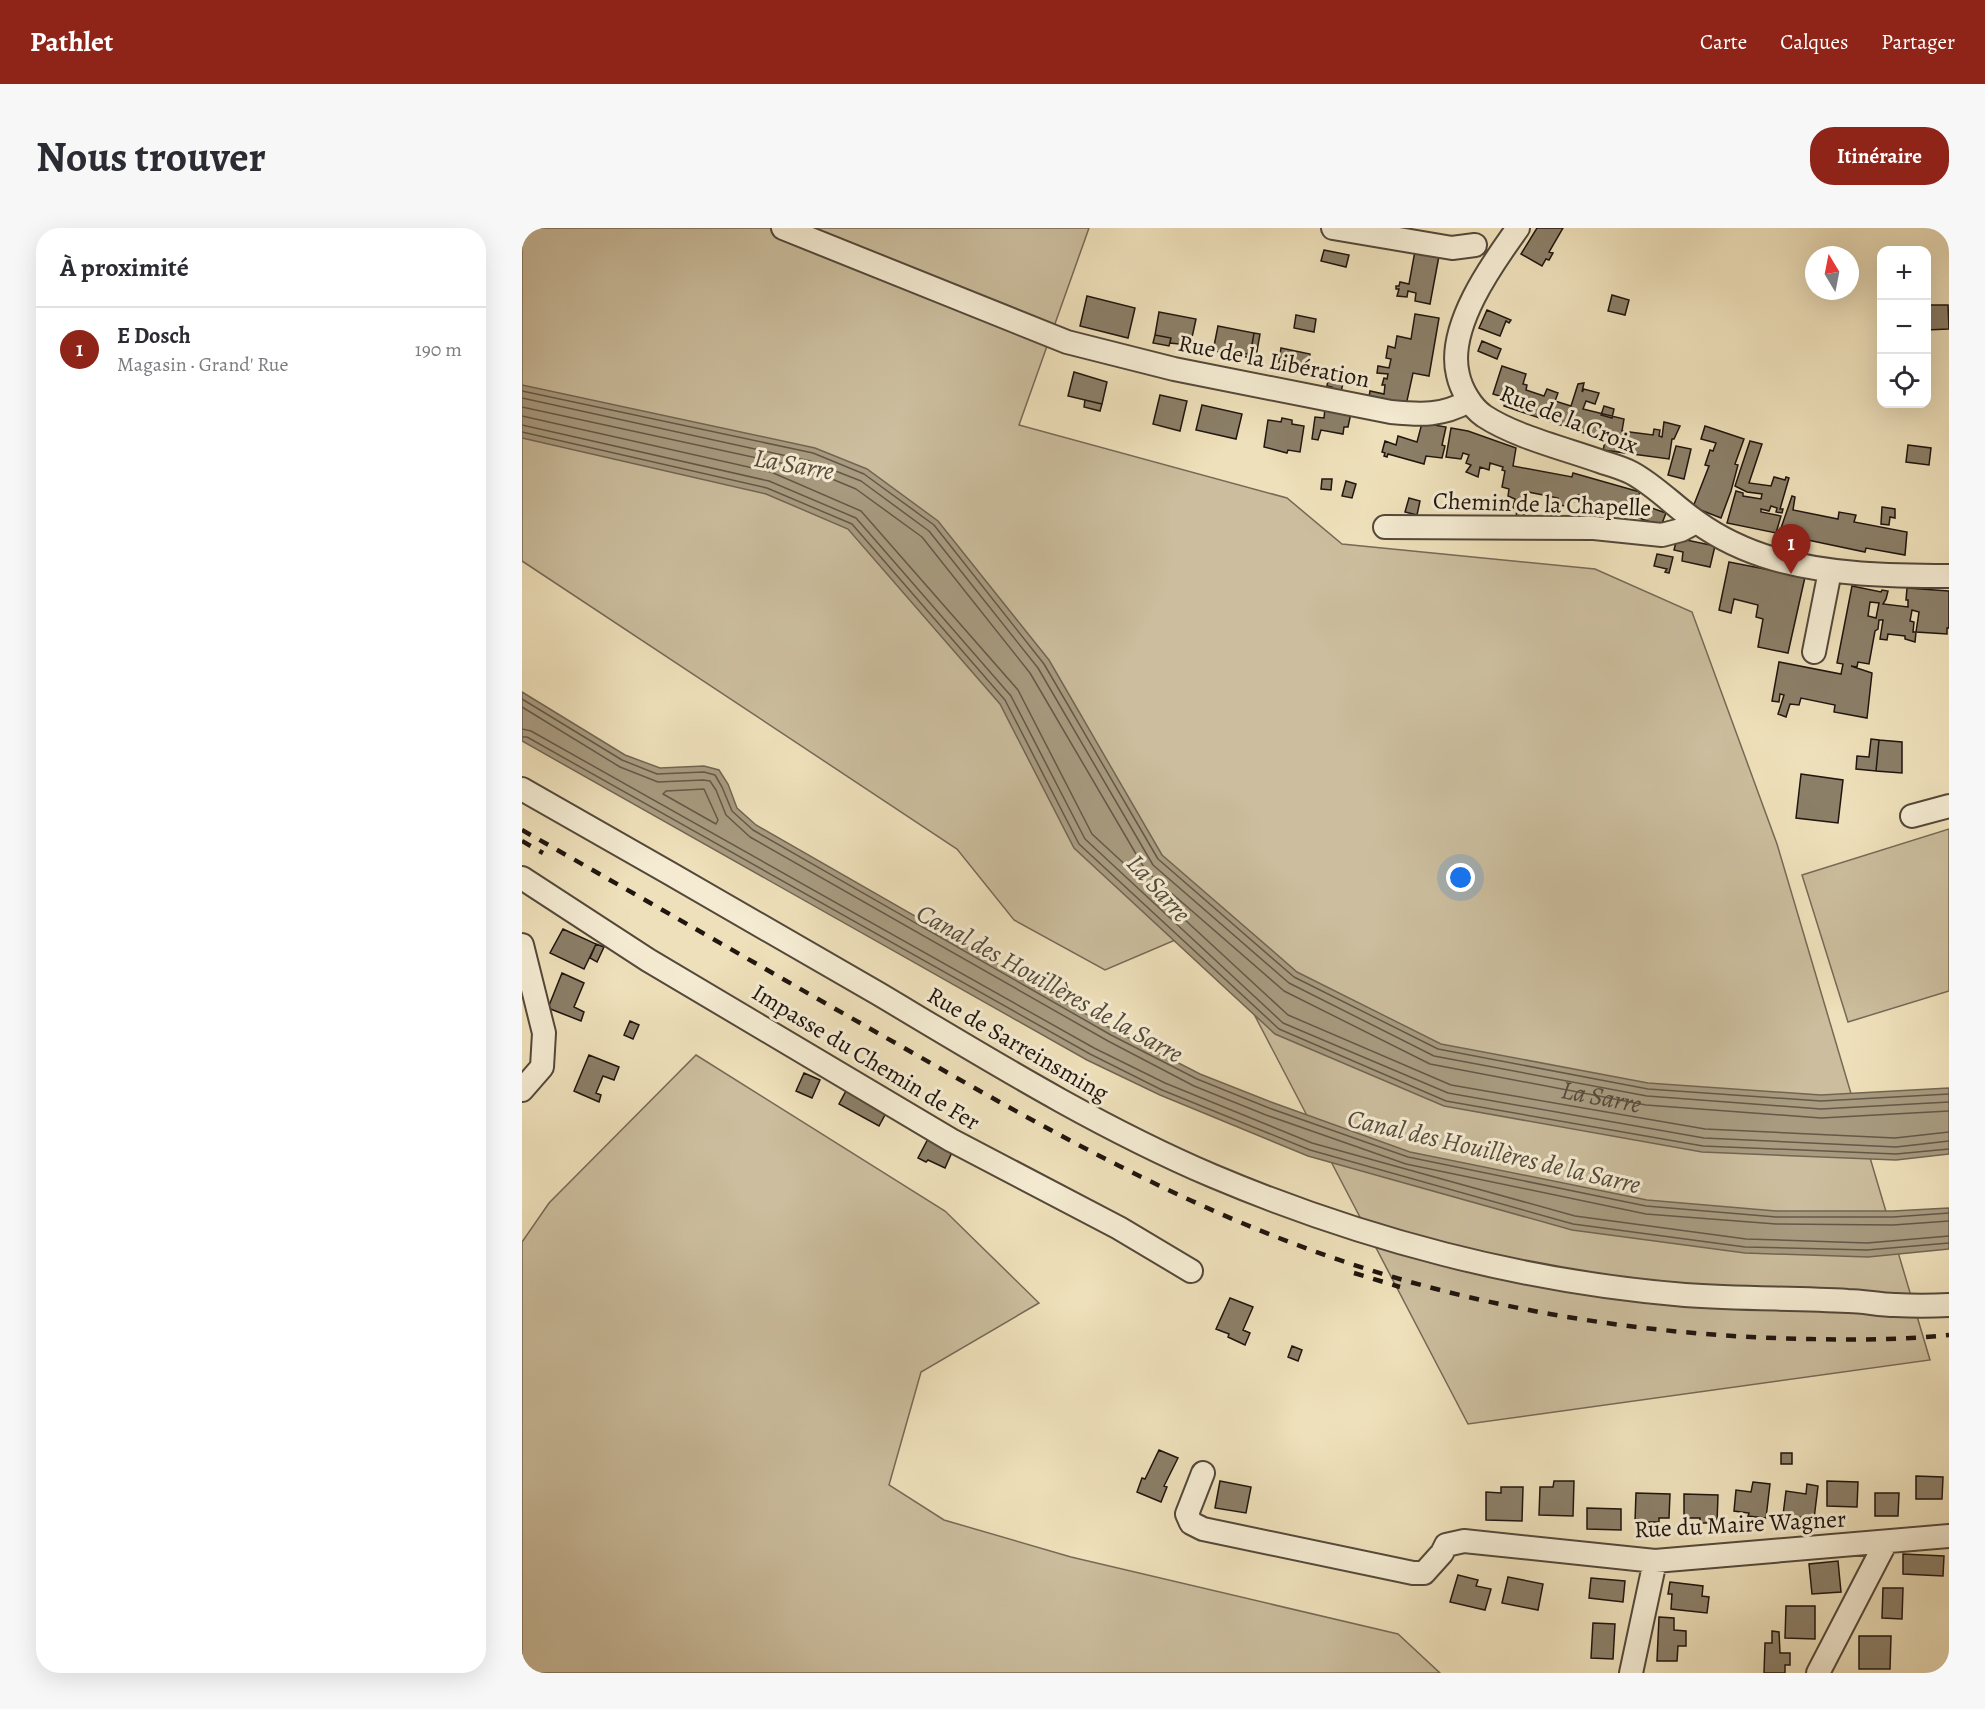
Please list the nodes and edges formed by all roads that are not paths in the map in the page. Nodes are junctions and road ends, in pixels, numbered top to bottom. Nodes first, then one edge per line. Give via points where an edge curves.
1 (783, 228) edge
2 (1333, 228) edge
3 (1518, 228) edge
4 (1475, 237) edge
5 (1491, 266) junction
6 (1469, 401) junction
7 (1696, 522) junction
8 (1385, 526) dead end
9 (1830, 571) junction
10 (1949, 576) edge
11 (1814, 652) dead end
12 (522, 789) edge
13 (1949, 806) edge
14 (1912, 816) dead end
15 (522, 878) edge
16 (522, 945) edge
17 (522, 1090) edge
18 (1191, 1271) dead end
19 (1949, 1291) edge
20 (1851, 1301) junction
21 (1949, 1305) edge
22 (1203, 1473) dead end
23 (1949, 1536) edge
24 (1886, 1542) junction
25 (1655, 1561) junction
26 (1631, 1673) edge
27 (1818, 1673) edge

1 - 6 street, Rue de la Libération via 1067,342 1174,369 1391,412 1423,415 1453,410
2 - 4 street via 1452,248
3 - 5 street
4 - 5 street
5 - 6 street, Rue de la Croix via 1468,310 1457,345 1458,374
6 - 7 street, Rue de la Croix via 1483,415 1511,430 1631,472 1662,492
7 - 8 street, Chemin de la Chapelle via 1662,535 1594,528
7 - 9 street, Rue de la Croix via 1724,539 1773,559
9 - 10 street, Rue de la Croix
9 - 11 street
12 - 20 street, Rue de Sarreinsming via 1041,1090 1209,1174 1313,1214 1411,1245 1519,1271 1683,1295
13 - 14 street
15 - 18 street, Impasse du Chemin de Fer via 648,960 951,1140 1119,1228
16 - 17 street via 544,1033 542,1067
19 - 20 street
20 - 21 street
22 - 25 street, Rue du Maire Wagner via 1186,1514 1191,1523 1203,1529 1413,1573 1424,1573 1446,1545 1464,1541
23 - 24 street, Rue du Maire Wagner
24 - 25 street, Rue du Maire Wagner
24 - 27 street
25 - 26 street

